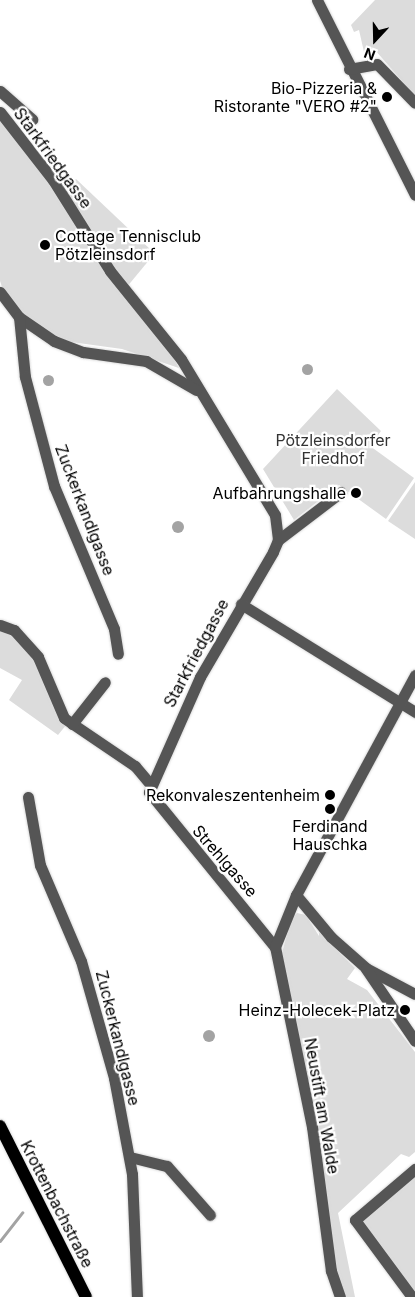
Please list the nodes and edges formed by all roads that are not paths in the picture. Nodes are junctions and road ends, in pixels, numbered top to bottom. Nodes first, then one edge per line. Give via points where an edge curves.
1 (318, 0) edge
2 (348, 69) junction
3 (0, 90) edge
4 (415, 103) edge
5 (0, 112) edge
6 (32, 118) dead end
7 (415, 194) edge
8 (1, 295) edge
9 (19, 317) junction
10 (202, 394) junction
11 (341, 492) dead end
12 (278, 540) junction
13 (241, 604) junction
14 (0, 625) edge
15 (118, 654) dead end
16 (415, 675) edge
17 (104, 682) dead end
18 (399, 705) junction
19 (415, 712) edge
20 (72, 724) junction
21 (151, 785) junction
22 (28, 797) dead end
23 (296, 894) junction
24 (275, 947) junction
25 (366, 968) junction
26 (415, 994) edge
27 (415, 1041) edge
28 (0, 1126) edge
29 (130, 1157) junction
30 (415, 1169) edge
31 (210, 1215) dead end
32 (86, 1297) edge
33 (137, 1297) edge
34 (340, 1297) edge
35 (412, 1297) edge

1 - 2 street
2 - 4 street via 377,64
2 - 7 street
3 - 6 street, Starkfriedgasse
5 - 10 street, Starkfriedgasse via 53,180 110,270 162,332
8 - 9 street, Starkfriedgasse
9 - 10 street, Starkfriedgasse via 65,346 146,361
9 - 15 street, Zuckerkandlgasse via 25,377 54,486 114,629
10 - 12 street, Starkfriedgasse via 269,502
11 - 12 street, Starkfriedgasse
12 - 13 street, Starkfriedgasse
13 - 18 street
13 - 21 street, Starkfriedgasse via 200,677
14 - 20 street, Strehlgasse via 14,630 38,657 64,718
16 - 18 street
17 - 20 street
18 - 19 street
18 - 23 street
20 - 21 street, Strehlgasse via 128,760
21 - 24 street, Strehlgasse via 152,799
22 - 29 street, Zuckerkandlgasse via 40,864 87,980
23 - 24 street
23 - 25 street via 331,937
24 - 34 street, Neustift am Walde via 312,1127 330,1262
25 - 26 street
25 - 27 street
28 - 32 main road, Krottenbachstraße
29 - 31 street via 167,1166
29 - 33 street, Zuckerkandlgasse
30 - 35 street via 355,1220

